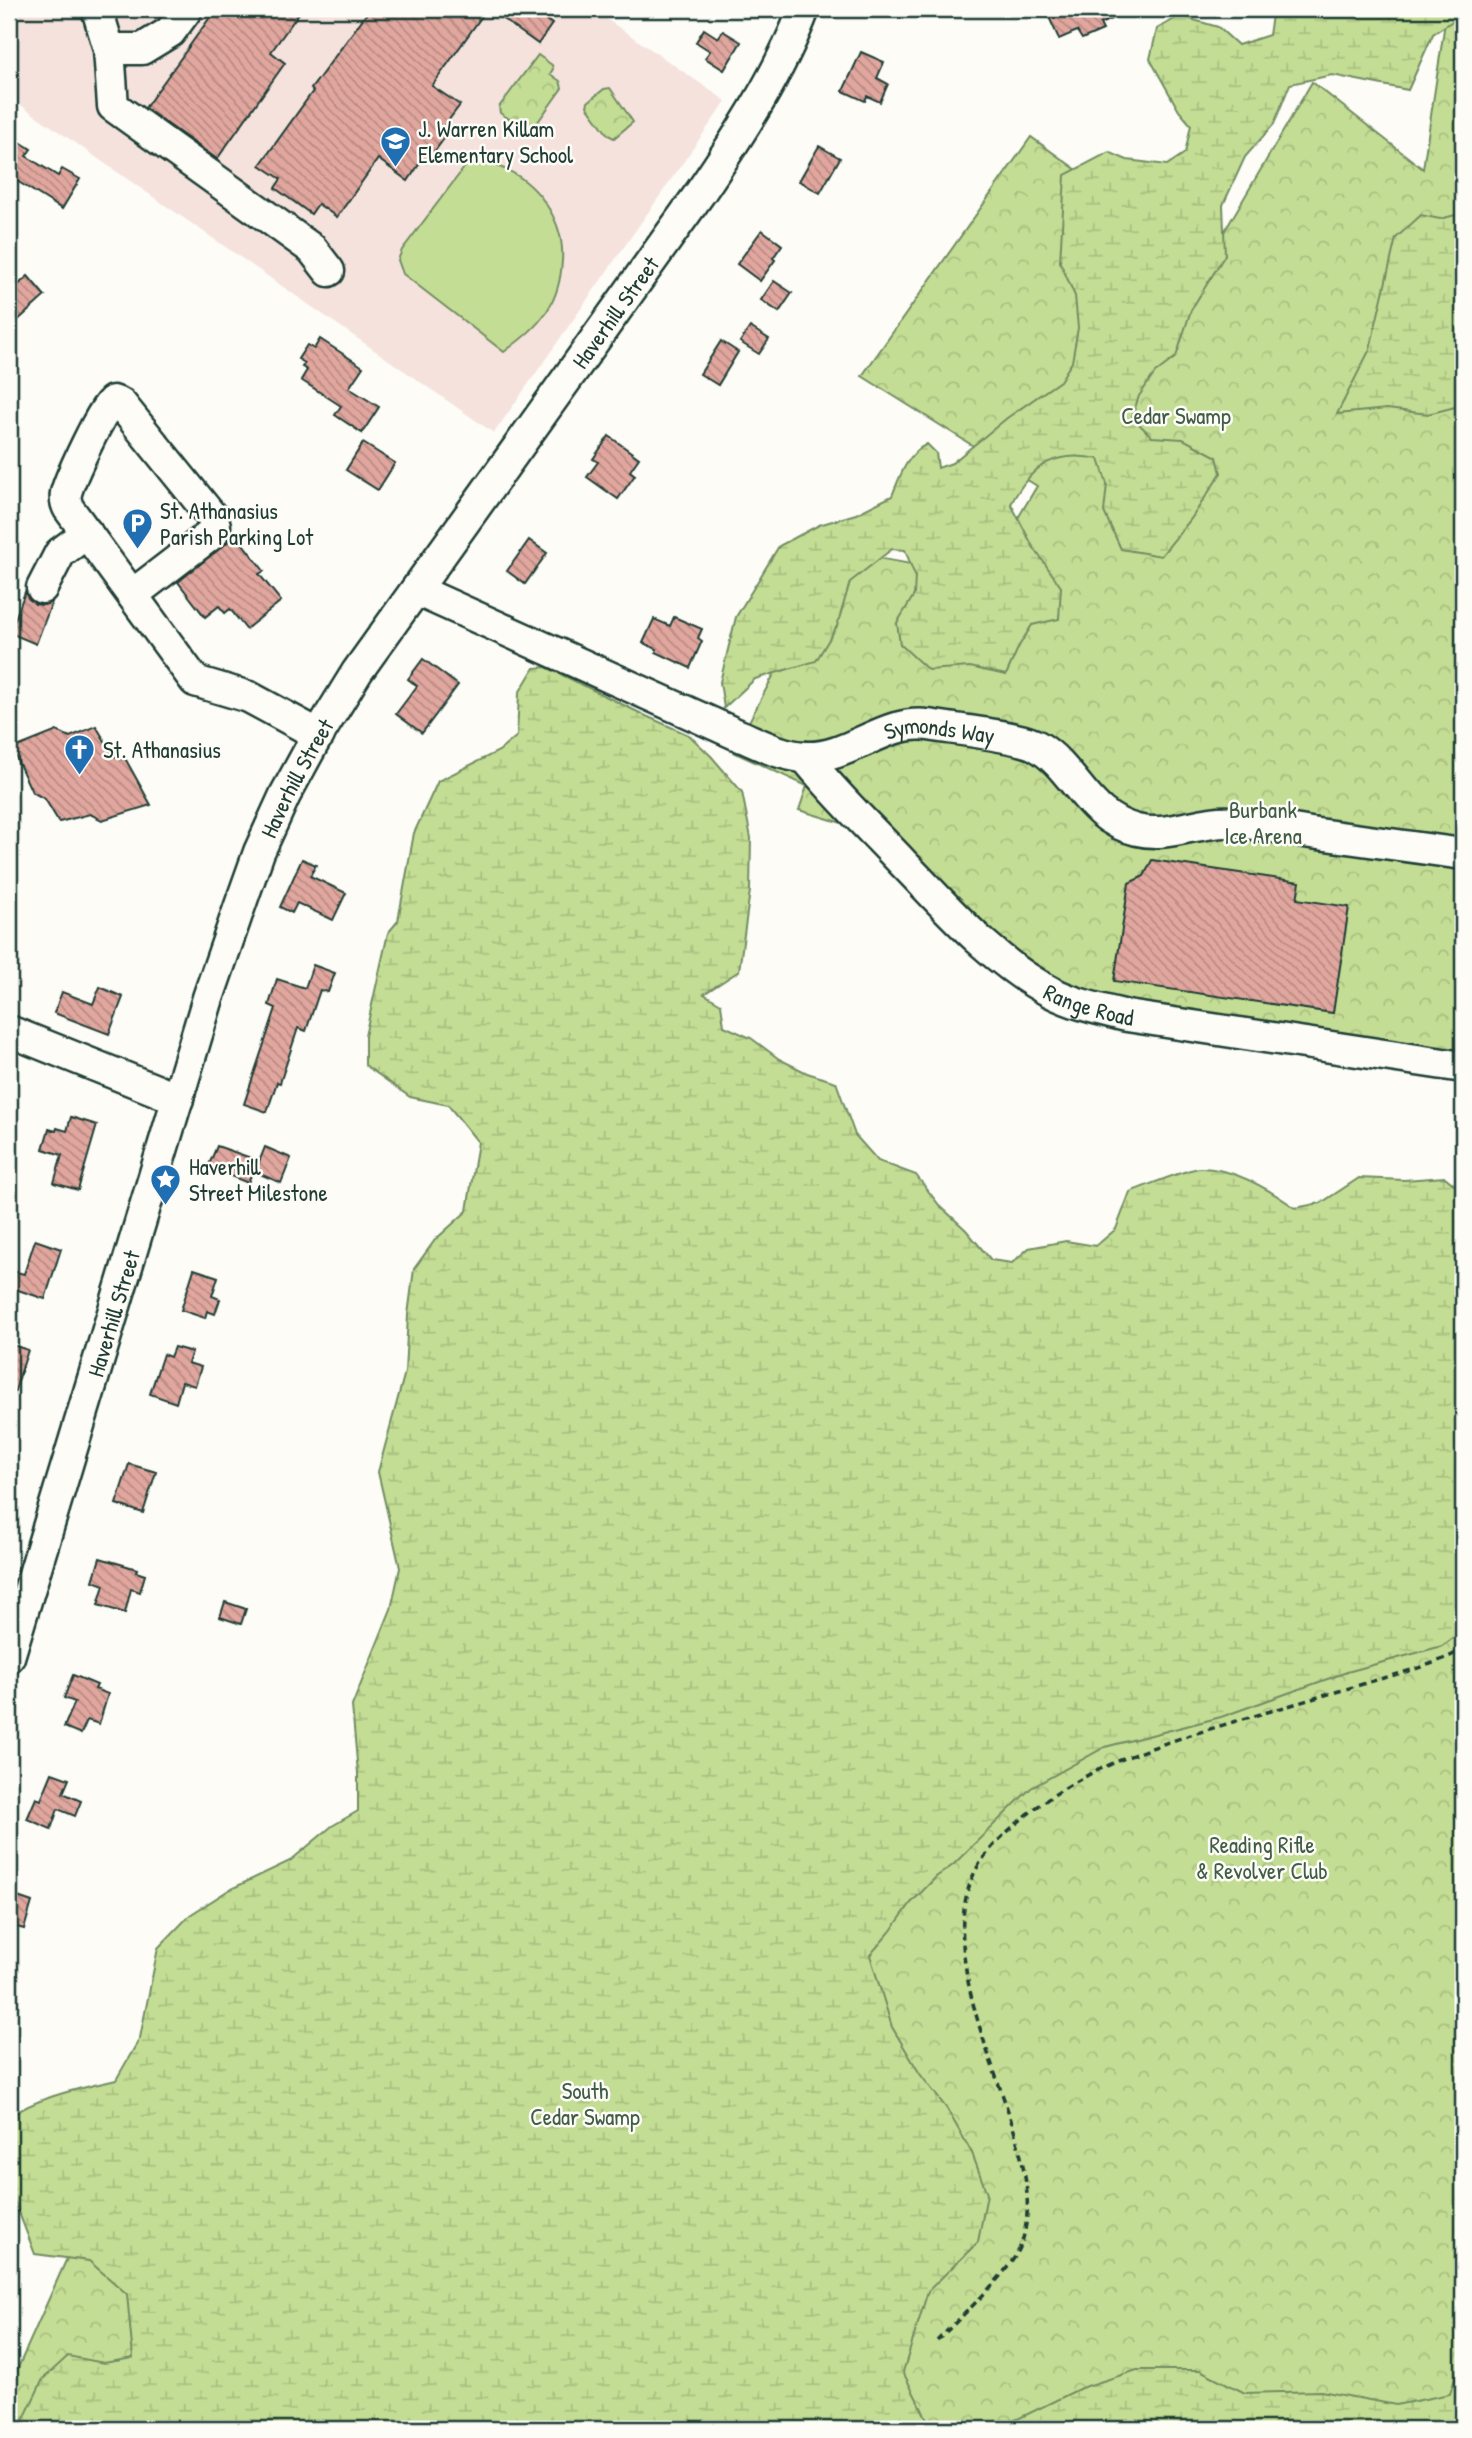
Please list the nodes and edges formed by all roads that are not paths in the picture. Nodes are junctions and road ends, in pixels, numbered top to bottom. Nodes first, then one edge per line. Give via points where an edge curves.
1 (97, 9) edge
2 (187, 9) edge
3 (804, 9) edge
4 (109, 50) junction
5 (329, 271) dead end
6 (87, 533) junction
7 (42, 588) dead end
8 (416, 590) junction
9 (132, 595) junction
10 (319, 734) junction
11 (805, 757) junction
12 (1463, 854) edge
13 (9, 1031) edge
14 (1463, 1067) edge
15 (178, 1099) junction
16 (9, 1657) edge

1 - 4 street
2 - 4 street via 170,32 142,50
3 - 8 street, Haverhill Street via 742,130
4 - 5 street via 113,106 312,249
6 - 7 street via 60,553
6 - 9 street
6 - 9 street via 67,506 66,495 106,405 116,401 215,524 211,534
8 - 10 street, Haverhill Street
8 - 11 street, Symonds Way via 736,734
9 - 10 street via 195,681 249,697
10 - 15 street, Haverhill Street via 256,860
11 - 12 street, Symonds Way via 832,754 906,726 926,725 1036,745 1097,809 1138,830 1168,832 1230,822
11 - 14 street, Range Road via 976,935 1010,966 1054,994 1127,1016
13 - 15 street
15 - 16 street, Haverhill Street

